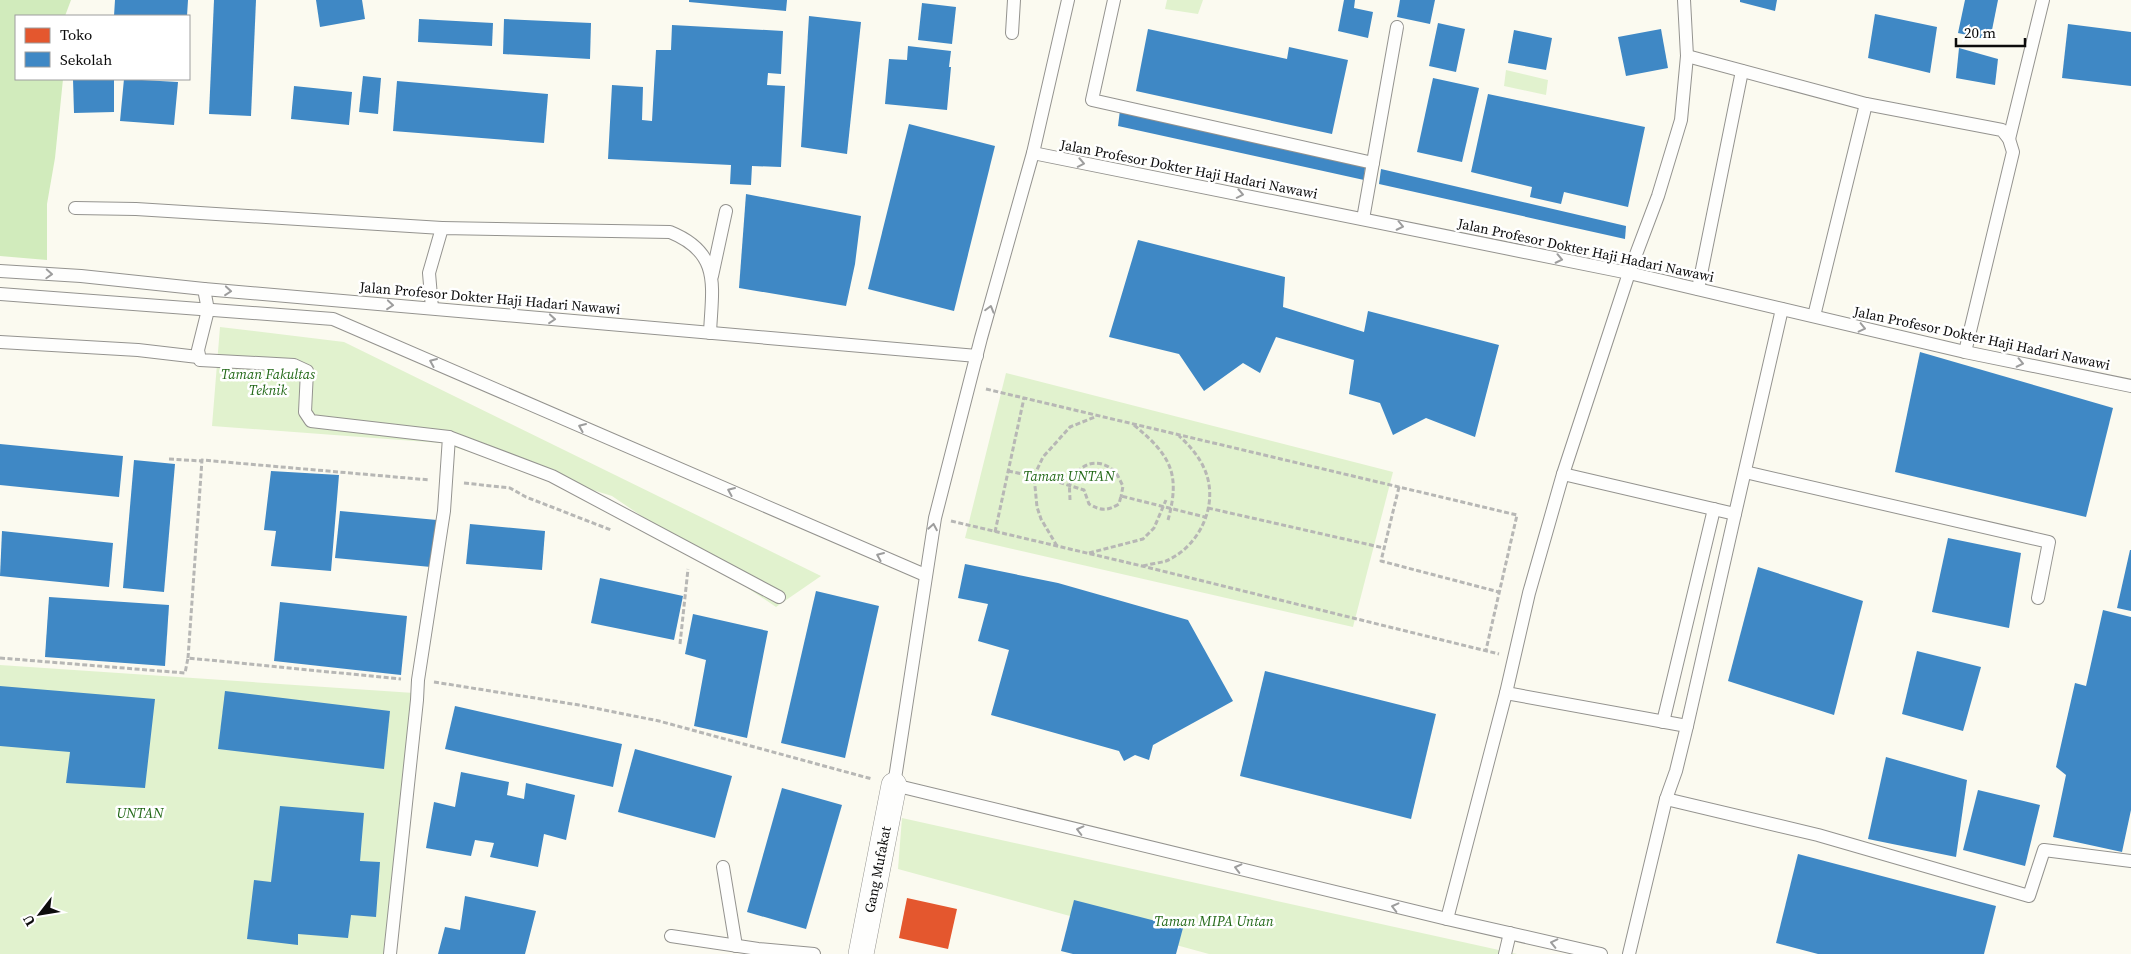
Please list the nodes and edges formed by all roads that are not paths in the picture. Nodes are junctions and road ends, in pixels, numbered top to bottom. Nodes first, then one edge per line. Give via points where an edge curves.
1 (1014, 0) edge
2 (1068, 0) edge
3 (1114, 0) edge
4 (1684, 0) edge
5 (2043, 0) edge
6 (1398, 27) dead end
7 (1012, 33) dead end
8 (1687, 56) junction
9 (1742, 71) junction
10 (1866, 104) junction
11 (2009, 139) junction
12 (1033, 153) junction
13 (1373, 163) junction
14 (75, 208) dead end
15 (726, 211) dead end
16 (1363, 219) junction
17 (442, 228) junction
18 (0, 271) edge
19 (1630, 273) junction
20 (712, 276) junction
21 (204, 289) junction
22 (1698, 289) junction
23 (0, 294) edge
24 (432, 308) junction
25 (1782, 309) junction
26 (208, 310) junction
27 (1814, 316) junction
28 (710, 332) junction
29 (0, 342) edge
30 (1965, 352) junction
31 (977, 356) junction
32 (198, 357) junction
33 (2131, 372) edge
34 (2129, 386) edge
35 (449, 437) junction
36 (1745, 472) junction
37 (1563, 474) junction
38 (1714, 509) junction
39 (1736, 514) junction
40 (925, 575) junction
41 (778, 597) dead end
42 (2038, 598) dead end
43 (1506, 693) junction
44 (1663, 722) junction
45 (1687, 726) junction
46 (894, 785) junction
47 (1666, 799) junction
48 (2131, 861) edge
49 (723, 867) dead end
50 (1447, 919) junction
51 (1510, 933) junction
52 (671, 936) dead end
53 (736, 946) junction
54 (758, 952) edge
55 (390, 954) edge
56 (814, 954) edge
57 (861, 954) edge
58 (1505, 954) edge
59 (1601, 954) edge
60 (1629, 954) edge

1 - 7 lane
2 - 12 lane
3 - 13 lane via 1092,100
4 - 8 lane
5 - 11 lane
6 - 13 lane
8 - 9 lane
8 - 19 lane via 1681,120
9 - 10 lane
9 - 22 lane
10 - 11 lane via 2002,130
10 - 27 lane
11 - 30 lane via 2013,152
12 -> 16 lane, Jalan Profesor Dokter Haji Hadari Nawawi
31 -> 12 lane
13 - 16 lane
14 - 17 lane
15 - 20 lane
16 -> 19 lane, Jalan Profesor Dokter Haji Hadari Nawawi
17 - 20 lane via 670,232 688,239 702,254
17 - 24 lane via 430,273
18 -> 21 lane, Jalan Profesor Dokter Haji Hadari Nawawi
19 - 22 lane, Jalan Profesor Dokter Haji Hadari Nawawi
19 - 37 lane
20 - 28 lane
21 -> 24 lane, Jalan Profesor Dokter Haji Hadari Nawawi
21 - 26 lane
22 - 25 lane, Jalan Profesor Dokter Haji Hadari Nawawi
23 - 26 lane
24 -> 28 lane, Jalan Profesor Dokter Haji Hadari Nawawi
25 - 27 lane, Jalan Profesor Dokter Haji Hadari Nawawi
25 - 36 lane
26 - 32 lane
40 -> 26 lane via 332,319
27 -> 30 lane, Jalan Profesor Dokter Haji Hadari Nawawi
28 - 31 lane, Jalan Profesor Dokter Haji Hadari Nawawi
29 - 32 lane
30 -> 34 lane, Jalan Profesor Dokter Haji Hadari Nawawi
40 -> 31 lane via 935,518
32 - 35 lane via 200,360 294,366 307,371 305,412 311,421
33 - 34 lane
35 - 41 lane via 552,476
35 - 55 lane via 444,511 418,680
36 - 39 lane
36 - 42 lane via 2049,542
37 - 38 lane
37 - 43 lane via 1529,593
38 - 39 lane
38 - 44 lane
39 - 45 lane
40 - 46 lane
43 - 44 lane
43 - 50 lane
44 - 45 lane
45 - 47 lane
50 -> 46 lane
46 - 57 street, Gang Mufakat
47 - 48 lane via 1818,835 2029,896 2044,850
47 - 60 lane
49 - 53 lane
50 - 51 lane
51 - 58 lane
59 -> 51 lane
52 - 53 lane
53 - 54 lane
54 - 56 lane

